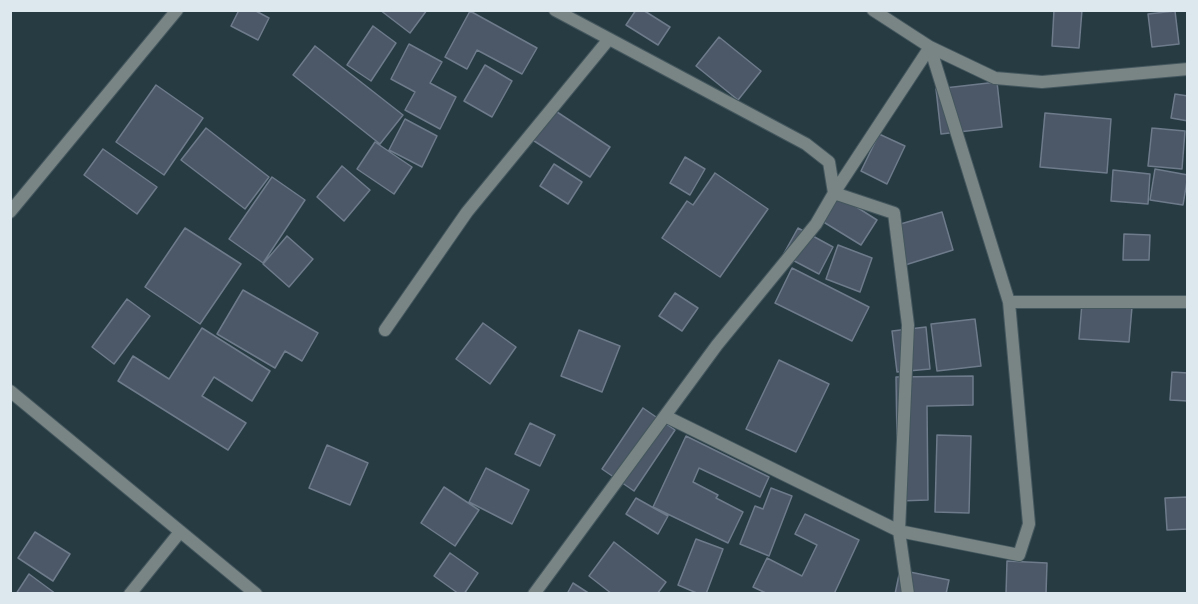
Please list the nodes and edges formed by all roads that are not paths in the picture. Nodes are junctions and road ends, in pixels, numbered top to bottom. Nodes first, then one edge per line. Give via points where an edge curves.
1 (177, 10) edge
2 (555, 10) edge
3 (873, 10) edge
4 (609, 39) junction
5 (930, 47) junction
6 (1188, 69) edge
7 (834, 193) junction
8 (10, 212) edge
9 (1009, 302) junction
10 (1188, 302) edge
11 (385, 330) dead end
12 (10, 391) edge
13 (665, 416) junction
14 (899, 531) junction
15 (180, 532) junction
16 (130, 594) edge
17 (256, 594) edge
18 (534, 594) edge
19 (908, 594) edge

1 - 8 street
2 - 4 street
3 - 5 street
4 - 7 street via 806,144 829,162
4 - 11 street via 467,212
5 - 6 street via 995,78 1042,82
5 - 7 street
5 - 9 street
7 - 13 street via 816,224 717,345
7 - 14 street via 894,213 908,326
9 - 10 street
9 - 14 street via 1029,524 1018,555
12 - 15 street
13 - 14 street
13 - 18 street
14 - 19 street
15 - 16 street
15 - 17 street

